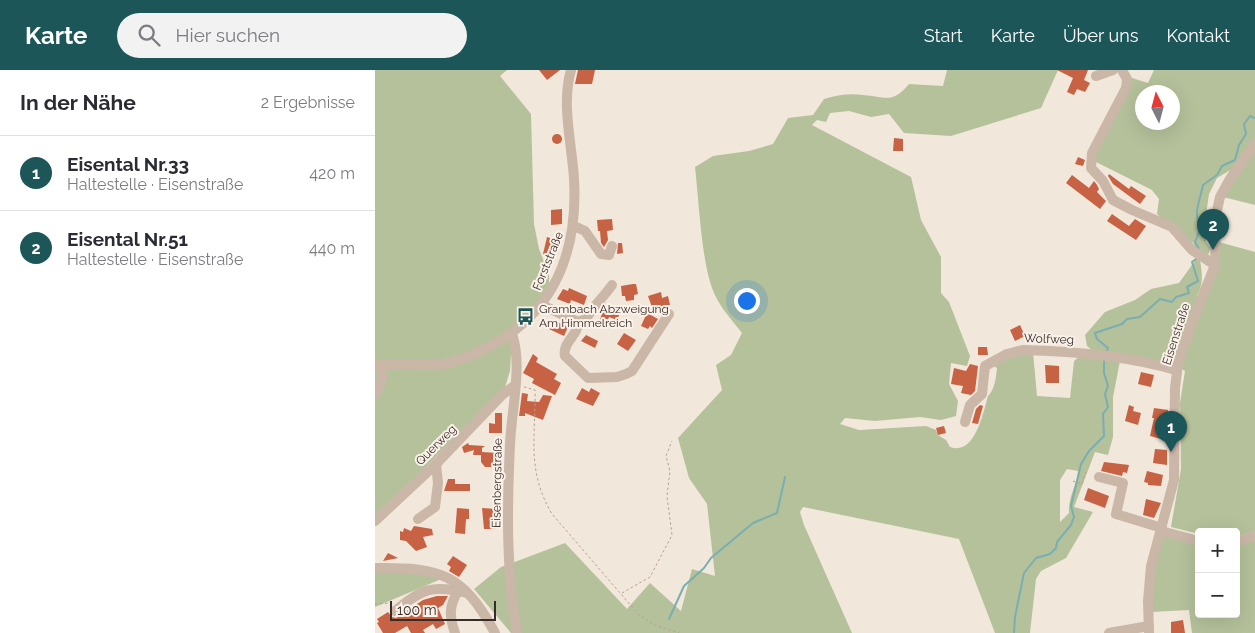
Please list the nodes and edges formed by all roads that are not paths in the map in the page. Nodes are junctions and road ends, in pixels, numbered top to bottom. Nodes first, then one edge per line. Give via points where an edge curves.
1 (1113, 70) edge
2 (1122, 70) edge
3 (568, 73) edge
4 (1096, 76) dead end
5 (1255, 144) edge
6 (574, 226) junction
7 (612, 246) dead end
8 (1215, 265) junction
9 (612, 285) dead end
10 (542, 305) junction
11 (669, 314) dead end
12 (578, 322) junction
13 (511, 334) junction
14 (379, 365) edge
15 (1177, 370) junction
16 (514, 386) junction
17 (375, 394) edge
18 (965, 422) dead end
19 (436, 464) junction
20 (1099, 477) dead end
21 (418, 519) dead end
22 (375, 521) edge
23 (1162, 529) junction
24 (1255, 536) edge
25 (1195, 540) edge
26 (1240, 541) edge
27 (375, 568) edge
28 (458, 591) junction
29 (471, 594) junction
30 (398, 608) road end
31 (1149, 629) edge
32 (455, 633) edge
33 (495, 633) edge
34 (517, 633) edge
35 (1109, 633) edge

1 - 4 street
2 - 8 street via 1127,79 1125,88 1092,153 1091,168 1103,181 1113,200 1172,227 1199,255
3 - 6 street, Forststraße
5 - 8 street, Eisenstraße via 1220,197 1216,215
6 - 7 street via 585,231 601,254 609,255
6 - 10 street, Forststraße via 567,254
8 - 15 street, Eisenstraße
9 - 12 street via 604,297 595,302 586,319
10 - 12 street
10 - 13 street, Forststraße
11 - 12 street via 631,371 617,377 588,378 565,356 565,346 578,328
13 - 14 street, Forststraße via 468,358 443,364
13 - 16 street, Eisenbergstraße via 516,353
14 - 17 street via 381,385
15 - 18 street, Wolfweg via 1110,357 1023,350 989,362 984,369 982,394 970,405
15 - 23 street, Eisenstraße via 1174,480
16 - 19 street, Querweg
16 - 34 street, Eisenbergstraße via 508,528 510,585
19 - 21 street via 435,507
19 - 22 street, Querweg
20 - 23 street via 1123,483 1116,514
23 - 25 street
23 - 31 street, Eisenstraße via 1150,579
24 - 26 street
27 - 29 street via 409,568 447,576
28 - 29 street
28 - 30 street via 441,587 417,593
28 - 32 street via 452,601 450,617
29 - 33 street
31 - 35 street

